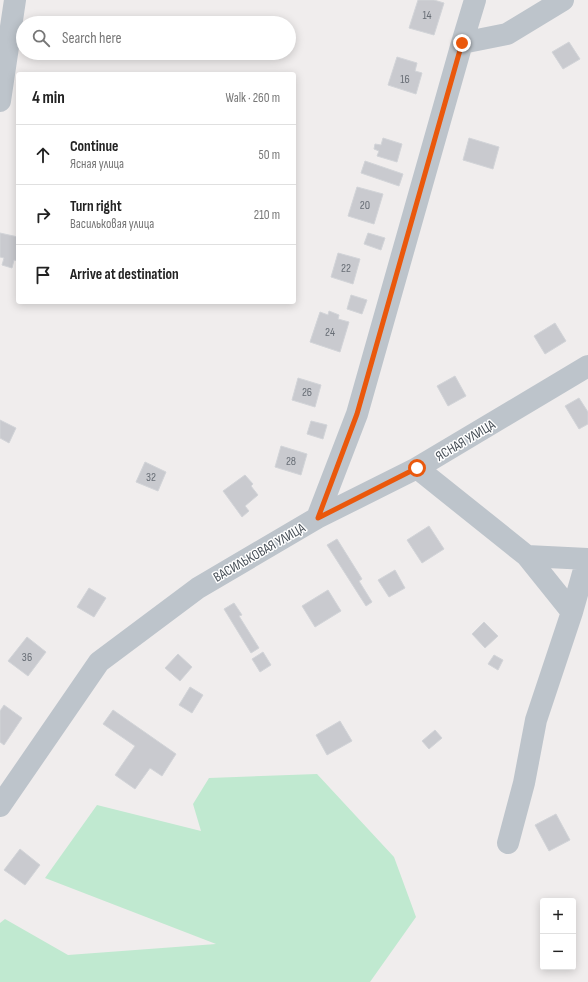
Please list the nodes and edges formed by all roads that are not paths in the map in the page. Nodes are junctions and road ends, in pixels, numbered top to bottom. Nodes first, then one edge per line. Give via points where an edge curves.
1 (475, 0) edge
2 (563, 0) edge
3 (9, 10) edge
4 (462, 43) junction
5 (0, 101) edge
6 (588, 366) edge
7 (417, 468) junction
8 (318, 518) junction
9 (527, 556) junction
10 (588, 559) edge
11 (572, 612) junction
12 (0, 806) edge
13 (508, 843) dead end

1 - 4 street, ВАСИЛЬКОВАЯ УЛИЦА
2 - 4 street via 508,34
3 - 5 street
4 - 8 street, ВАСИЛЬКОВАЯ УЛИЦА via 357,414
6 - 7 street, ЯСНАЯ УЛИЦА
7 - 8 street, ЯСНАЯ УЛИЦА
7 - 9 street
8 - 12 street, ВАСИЛЬКОВАЯ УЛИЦА via 198,588 99,662
9 - 10 street
9 - 11 street
10 - 11 street
11 - 13 street via 536,720 524,783

